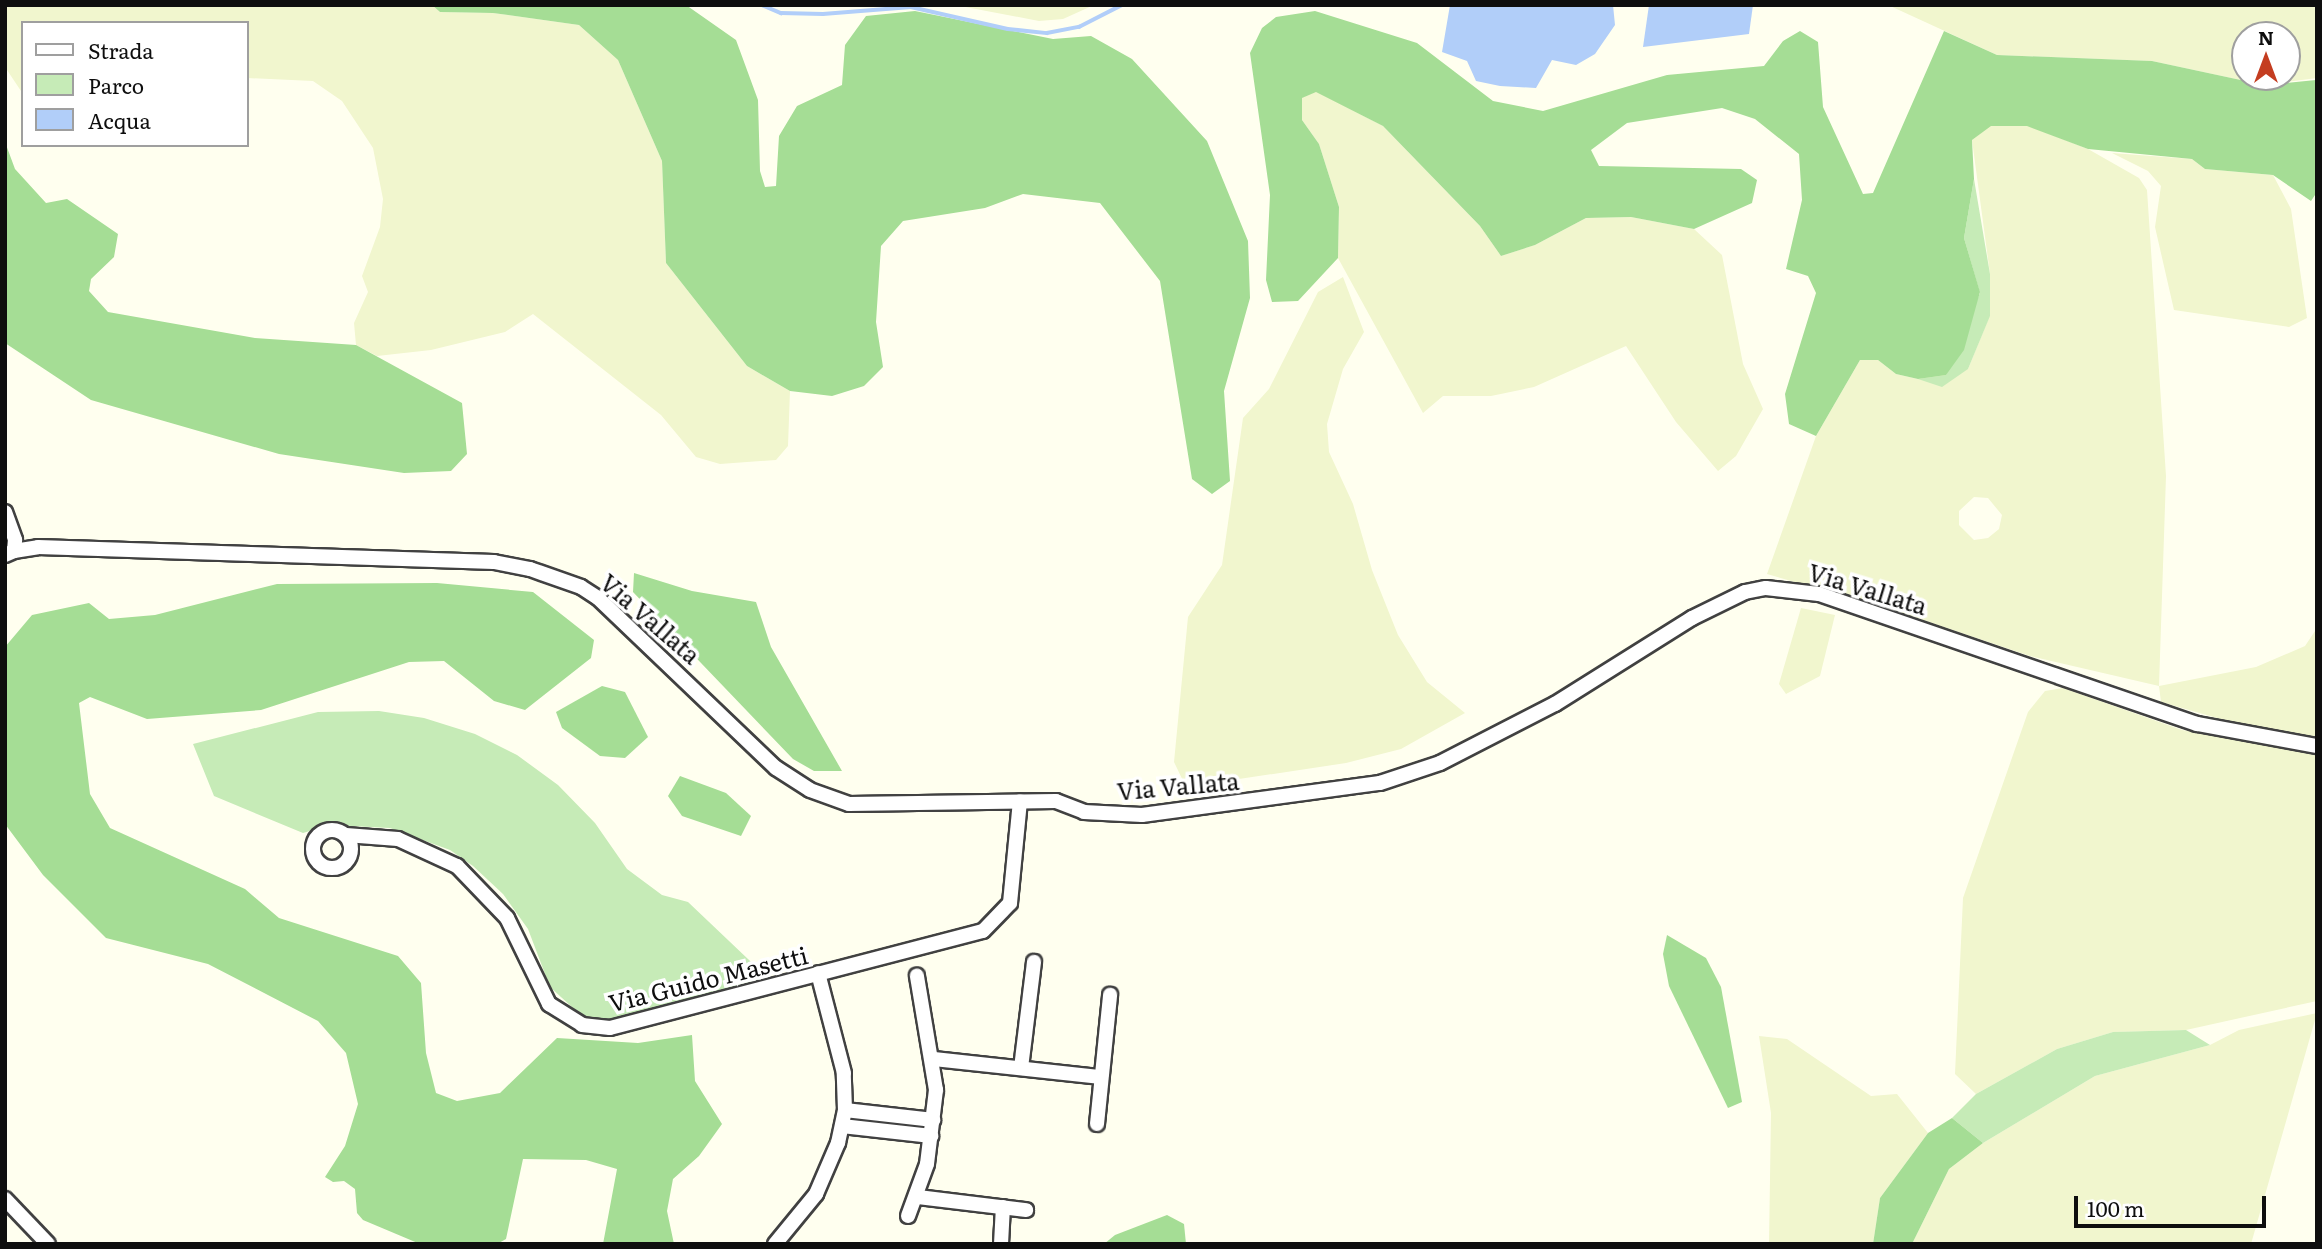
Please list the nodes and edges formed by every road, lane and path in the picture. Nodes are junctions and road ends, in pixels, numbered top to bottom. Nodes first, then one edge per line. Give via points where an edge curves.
1 (5, 512) edge
2 (10, 553) edge
3 (2317, 746) edge
4 (1020, 801) junction
5 (346, 835) dead end
6 (1034, 962) dead end
7 (818, 973) junction
8 (917, 976) dead end
9 (1110, 995) dead end
10 (933, 1059) junction
11 (1021, 1069) junction
12 (1101, 1077) junction
13 (845, 1110) junction
14 (933, 1120) junction
15 (1097, 1124) dead end
16 (842, 1126) junction
17 (931, 1136) junction
18 (918, 1197) junction
19 (5, 1199) edge
20 (1003, 1207) junction
21 (1026, 1210) dead end
22 (908, 1216) dead end
23 (48, 1244) edge
24 (775, 1244) edge
25 (1001, 1244) edge

1 - 2 street via 15,535
2 - 4 street, Via Vallata via 38,547 481,561 530,569 598,598 776,768 810,790 849,804
3 - 4 street, Via Vallata via 2197,724 1832,598 1766,588 1745,592 1692,618 1555,704 1404,776 1142,815 1095,813 1056,801
4 - 7 street, Via Guido Masetti via 1010,903 994,924 963,937
5 - 7 street, Via Guido Masetti via 371,834 411,843 470,876 507,918 544,998 582,1025 620,1026
6 - 11 street
7 - 13 street via 844,1073
8 - 10 street
9 - 12 street
10 - 11 street
10 - 14 street
11 - 12 street
12 - 15 street
13 - 14 street
13 - 16 street
14 - 17 street
16 - 17 street
16 - 24 street via 816,1195
17 - 18 street
18 - 20 street
18 - 22 street
19 - 23 street
20 - 21 street
20 - 25 street

